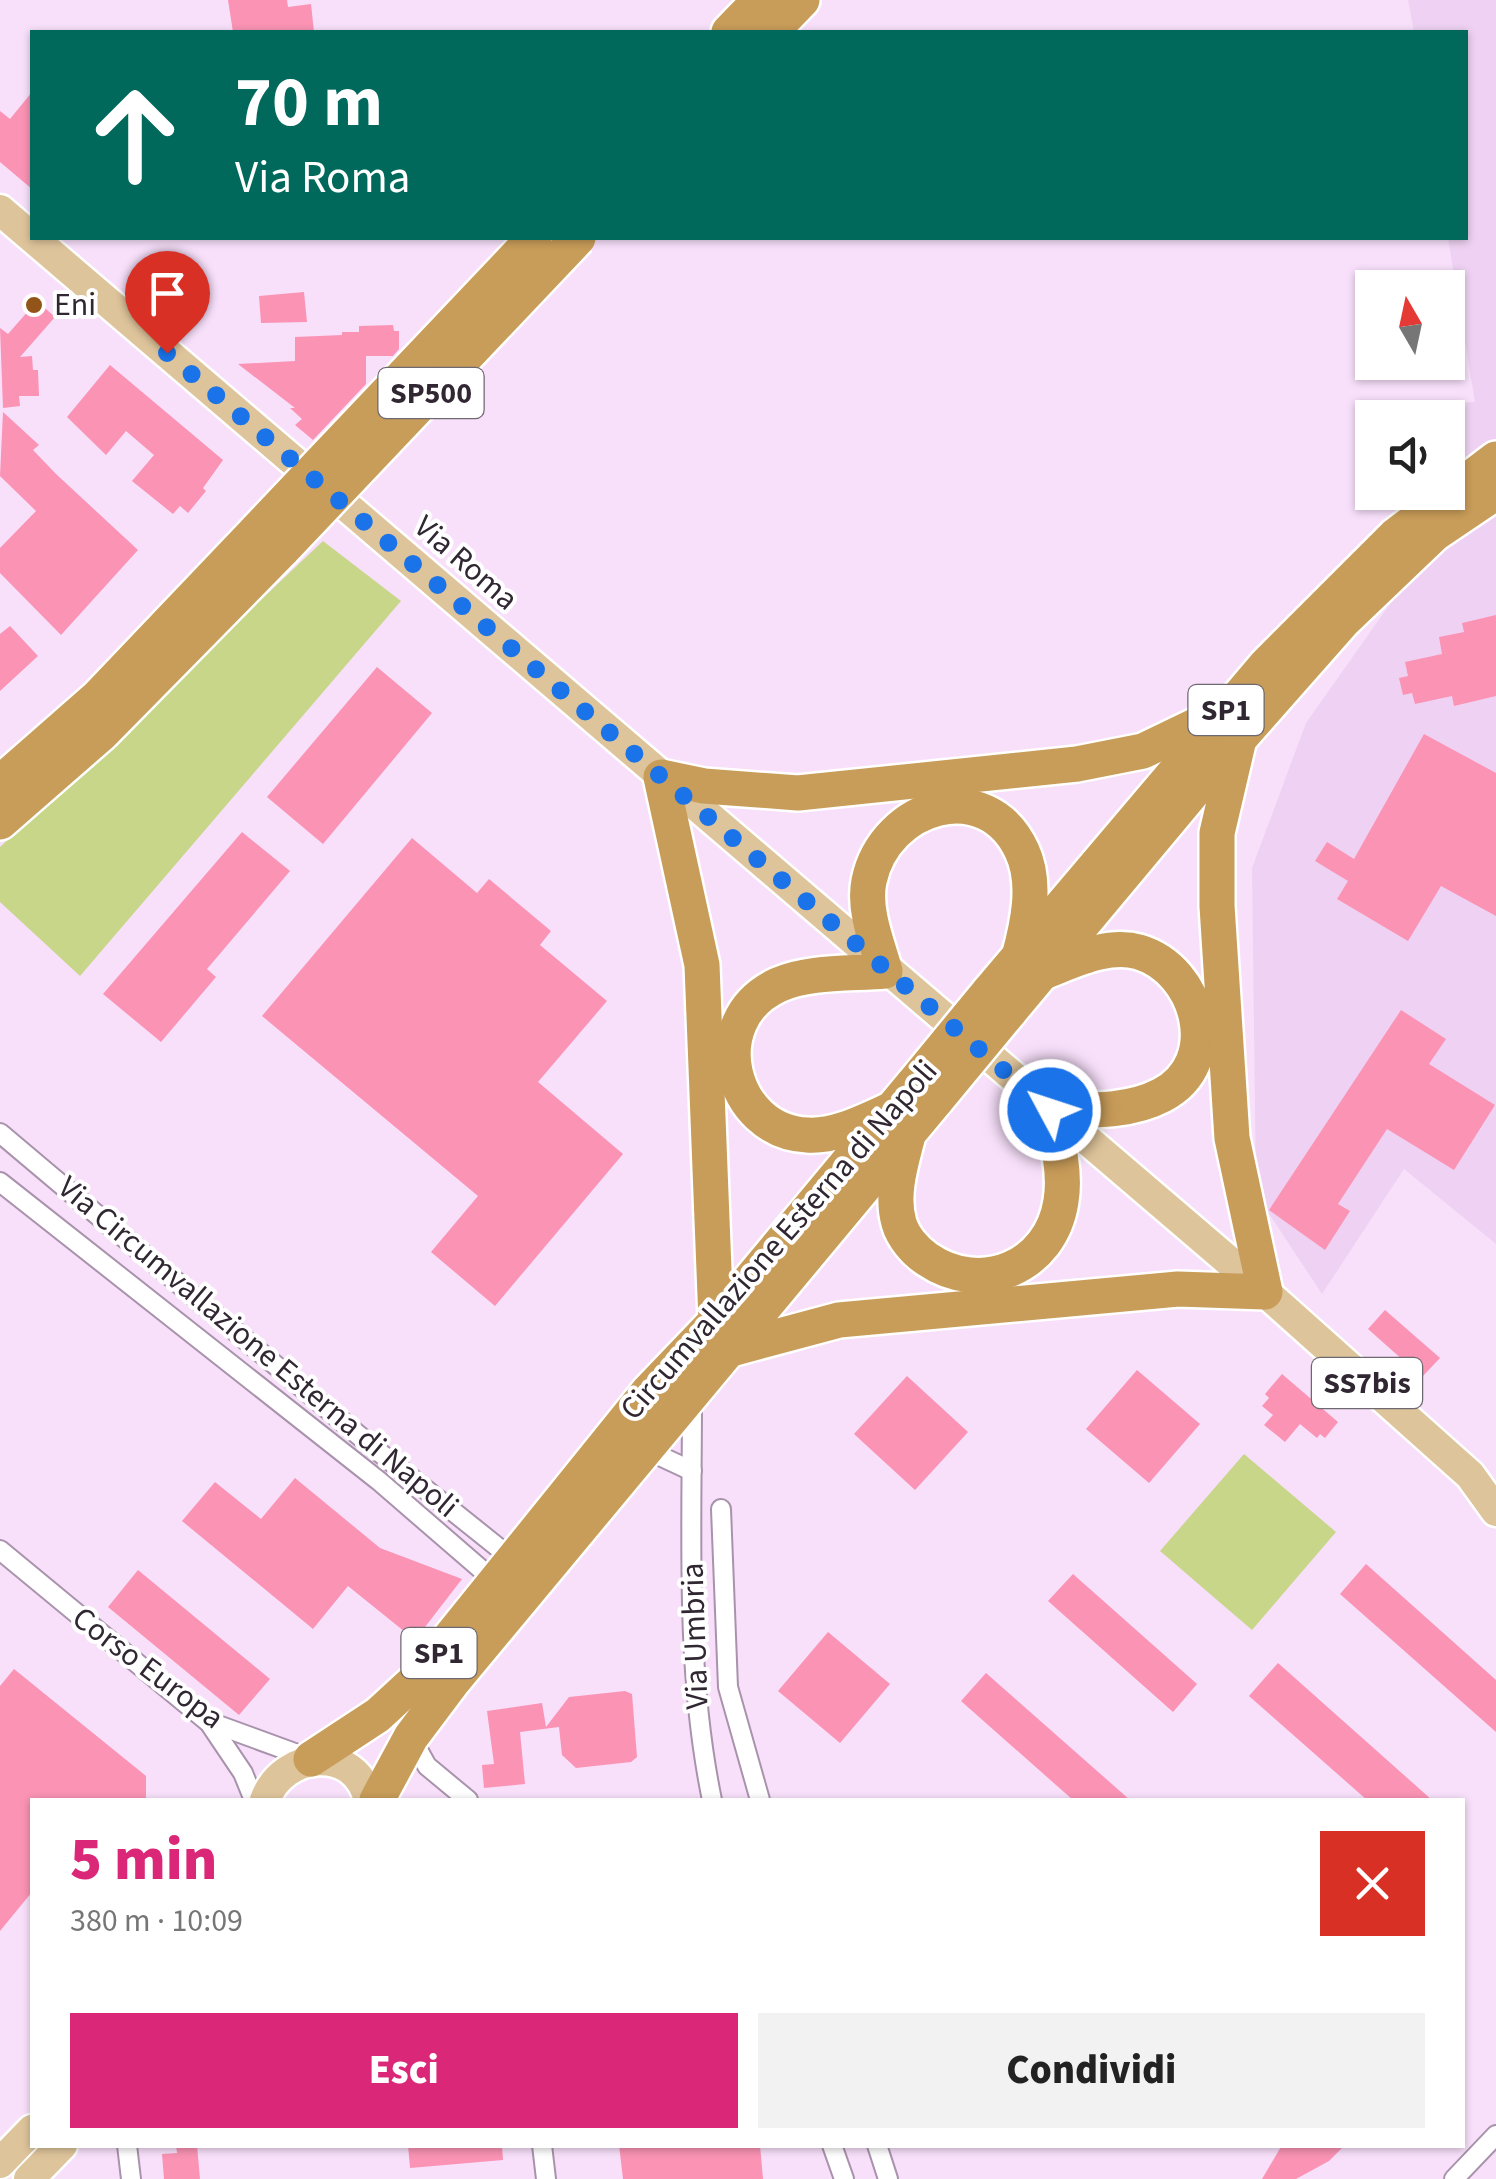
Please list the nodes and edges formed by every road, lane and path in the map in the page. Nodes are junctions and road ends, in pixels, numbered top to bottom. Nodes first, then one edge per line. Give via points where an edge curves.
1 (760, 0) edge
2 (802, 0) edge
3 (731, 30) edge
4 (773, 30) edge
5 (0, 210) edge
6 (30, 236) edge
7 (35, 240) edge
8 (532, 240) edge
9 (576, 240) edge
10 (1496, 459) edge
11 (1496, 492) edge
12 (271, 539) junction
13 (1232, 725) junction
14 (661, 777) junction
15 (0, 783) edge
16 (0, 822) edge
17 (1031, 964) junction
18 (885, 971) junction
19 (913, 1106) junction
20 (1050, 1110) junction
21 (0, 1133) edge
22 (0, 1182) edge
23 (1265, 1292) junction
24 (723, 1335) junction
25 (692, 1396) junction
26 (647, 1450) junction
27 (692, 1471) junction
28 (1483, 1481) edge
29 (721, 1509) dead end
30 (1496, 1512) edge
31 (0, 1550) edge
32 (506, 1572) junction
33 (207, 1721) junction
34 (410, 1737) junction
35 (311, 1759) junction
36 (253, 1798) edge
37 (266, 1798) edge
38 (372, 1798) edge
39 (374, 1798) edge
40 (466, 1798) edge
41 (712, 1798) edge
42 (759, 1798) edge
43 (30, 2132) edge
44 (1496, 2134) edge
45 (59, 2148) edge
46 (127, 2148) edge
47 (542, 2148) edge
48 (833, 2148) edge
49 (878, 2148) edge
50 (0, 2162) edge
51 (29, 2179) edge
52 (131, 2179) edge
53 (546, 2179) edge
54 (844, 2179) edge
55 (888, 2179) edge
56 (1454, 2179) edge

1 - 3 highway
2 - 4 highway
5 - 6 main road, Via Roma
7 - 14 main road, Via Roma
8 - 12 highway, SP500, bridge
9 - 12 highway, SP500, bridge
10 - 13 highway, Circumvallazione Esterna di Napoli / SP1 via 1358,570
11 - 13 highway, Circumvallazione Esterna di Napoli / SP1 via 1434,534
12 - 15 highway, SP500
12 - 16 highway, SP500 via 102,733
13 - 14 highway via 1077,764 798,792
13 - 17 highway, Circumvallazione Esterna di Napoli / SP1
13 - 23 highway via 1217,833 1217,906 1232,1138
14 - 18 main road, Via Roma
14 - 24 highway via 702,965
17 - 18 highway via 1023,851 988,816 936,806 896,827 880,846 868,884
17 - 19 highway, Circumvallazione Esterna di Napoli / SP1, bridge
17 - 20 highway via 1110,950 1138,952 1184,982 1200,1030 1184,1080 1165,1094 1110,1110
18 - 19 highway via 779,984 751,1002 735,1030 735,1082 774,1128 807,1136
18 - 20 main road, SS7bis
19 - 20 highway via 895,1205 900,1228 916,1252 966,1276 998,1275 1032,1259 1052,1230 1063,1166
19 - 24 highway, Circumvallazione Esterna di Napoli / SP1
20 - 23 main road, SS7bis
21 - 32 street, Via Circumvallazione Esterna di Napoli via 368,1444
22 - 32 street, Via Circumvallazione Esterna di Napoli
23 - 24 highway via 1178,1289
23 - 28 main road, SS7bis
24 - 25 highway, Circumvallazione Esterna di Napoli / SP1
24 - 32 highway, Circumvallazione Esterna di Napoli / SP1 via 617,1429
25 - 26 highway, Circumvallazione Esterna di Napoli / SP1
25 - 27 street, Via Umbria
26 - 27 street
26 - 34 highway, Circumvallazione Esterna di Napoli / SP1
27 - 41 street, Via Umbria via 698,1733
28 - 30 main road
29 - 42 street via 728,1687
31 - 33 street, Corso Europa
32 - 35 highway, Circumvallazione Esterna di Napoli / SP1 via 416,1680 378,1715
33 - 35 street, Corso Europa
33 - 36 street
34 - 39 highway, Circumvallazione Esterna di Napoli / SP1
34 - 40 street via 427,1766
35 - 37 main road via 282,1772
35 - 38 main road via 345,1766
43 - 50 main road
44 - 56 street
45 - 51 main road
46 - 52 street
47 - 53 street
48 - 54 street
49 - 55 street

